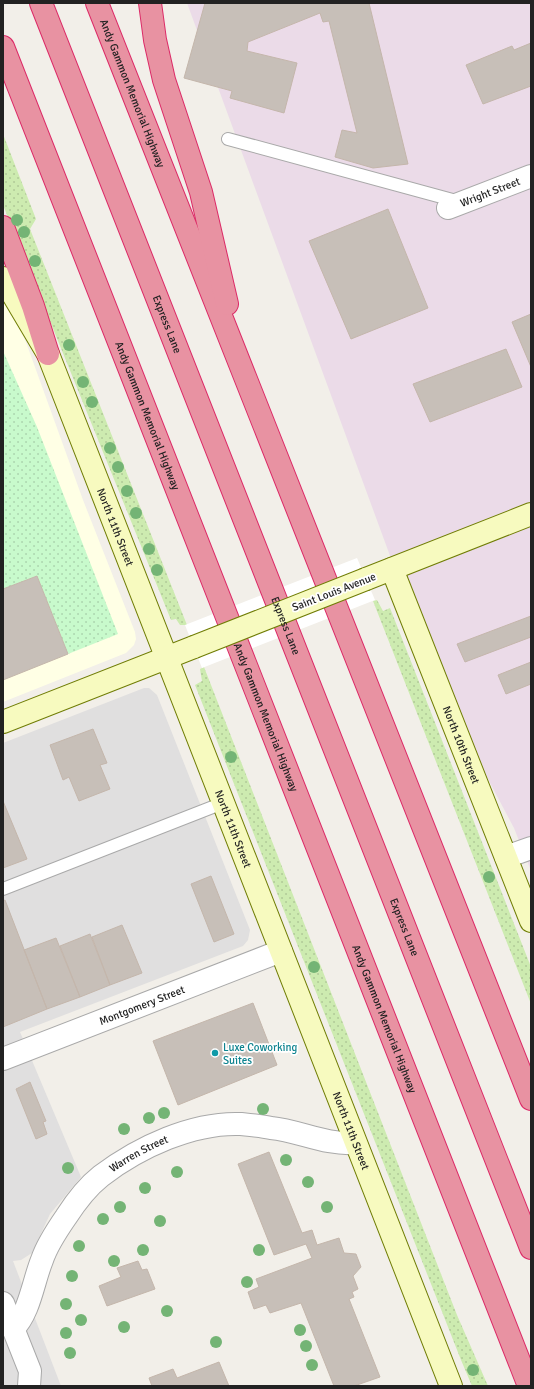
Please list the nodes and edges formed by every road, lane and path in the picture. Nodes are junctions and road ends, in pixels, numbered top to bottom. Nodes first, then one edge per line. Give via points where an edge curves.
1 (41, 3) edge
2 (98, 3) edge
3 (150, 3) edge
4 (3, 47) edge
5 (228, 139) dead end
6 (531, 176) edge
7 (455, 205) joint
8 (3, 227) edge
9 (3, 278) edge
10 (48, 354) junction
11 (245, 377) junction
12 (531, 514) edge
13 (392, 569) junction
14 (166, 658) junction
15 (3, 722) edge
16 (223, 803) junction
17 (531, 848) edge
18 (506, 857) junction
19 (3, 889) edge
20 (531, 920) edge
21 (281, 951) junction
22 (3, 1059) edge
23 (531, 1098) edge
24 (354, 1143) junction
25 (531, 1248) edge
26 (3, 1303) edge
27 (13, 1329) junction
28 (29, 1386) edge
29 (451, 1386) edge
30 (529, 1386) edge

1 - 25 highway, Express Lane
2 - 11 highway, Andy Gammon Memorial Highway
3 - 11 highway via 164,80 201,192
4 - 30 highway, Andy Gammon Memorial Highway
5 - 7 lane
6 - 7 street, Wright Street
8 - 10 highway via 34,306
9 - 10 street, North 11th Street
10 - 14 street, North 11th Street
11 - 23 highway, Andy Gammon Memorial Highway
12 - 13 street, Saint Louis Avenue
13 - 14 street, Saint Louis Avenue, bridge
13 - 18 street, North 10th Street
14 - 15 street, Saint Louis Avenue
14 - 16 street, North 11th Street
16 - 19 lane
16 - 21 street, North 11th Street
17 - 18 street
18 - 20 street, North 10th Street
21 - 22 street, Montgomery Street
21 - 24 street, North 11th Street
24 - 27 street, Warren Street via 328,1142 274,1128 240,1124 212,1126 153,1145 125,1160 100,1177 76,1202 60,1225 42,1257 24,1315
24 - 29 street, North 11th Street
26 - 27 street
27 - 28 street via 30,1371

